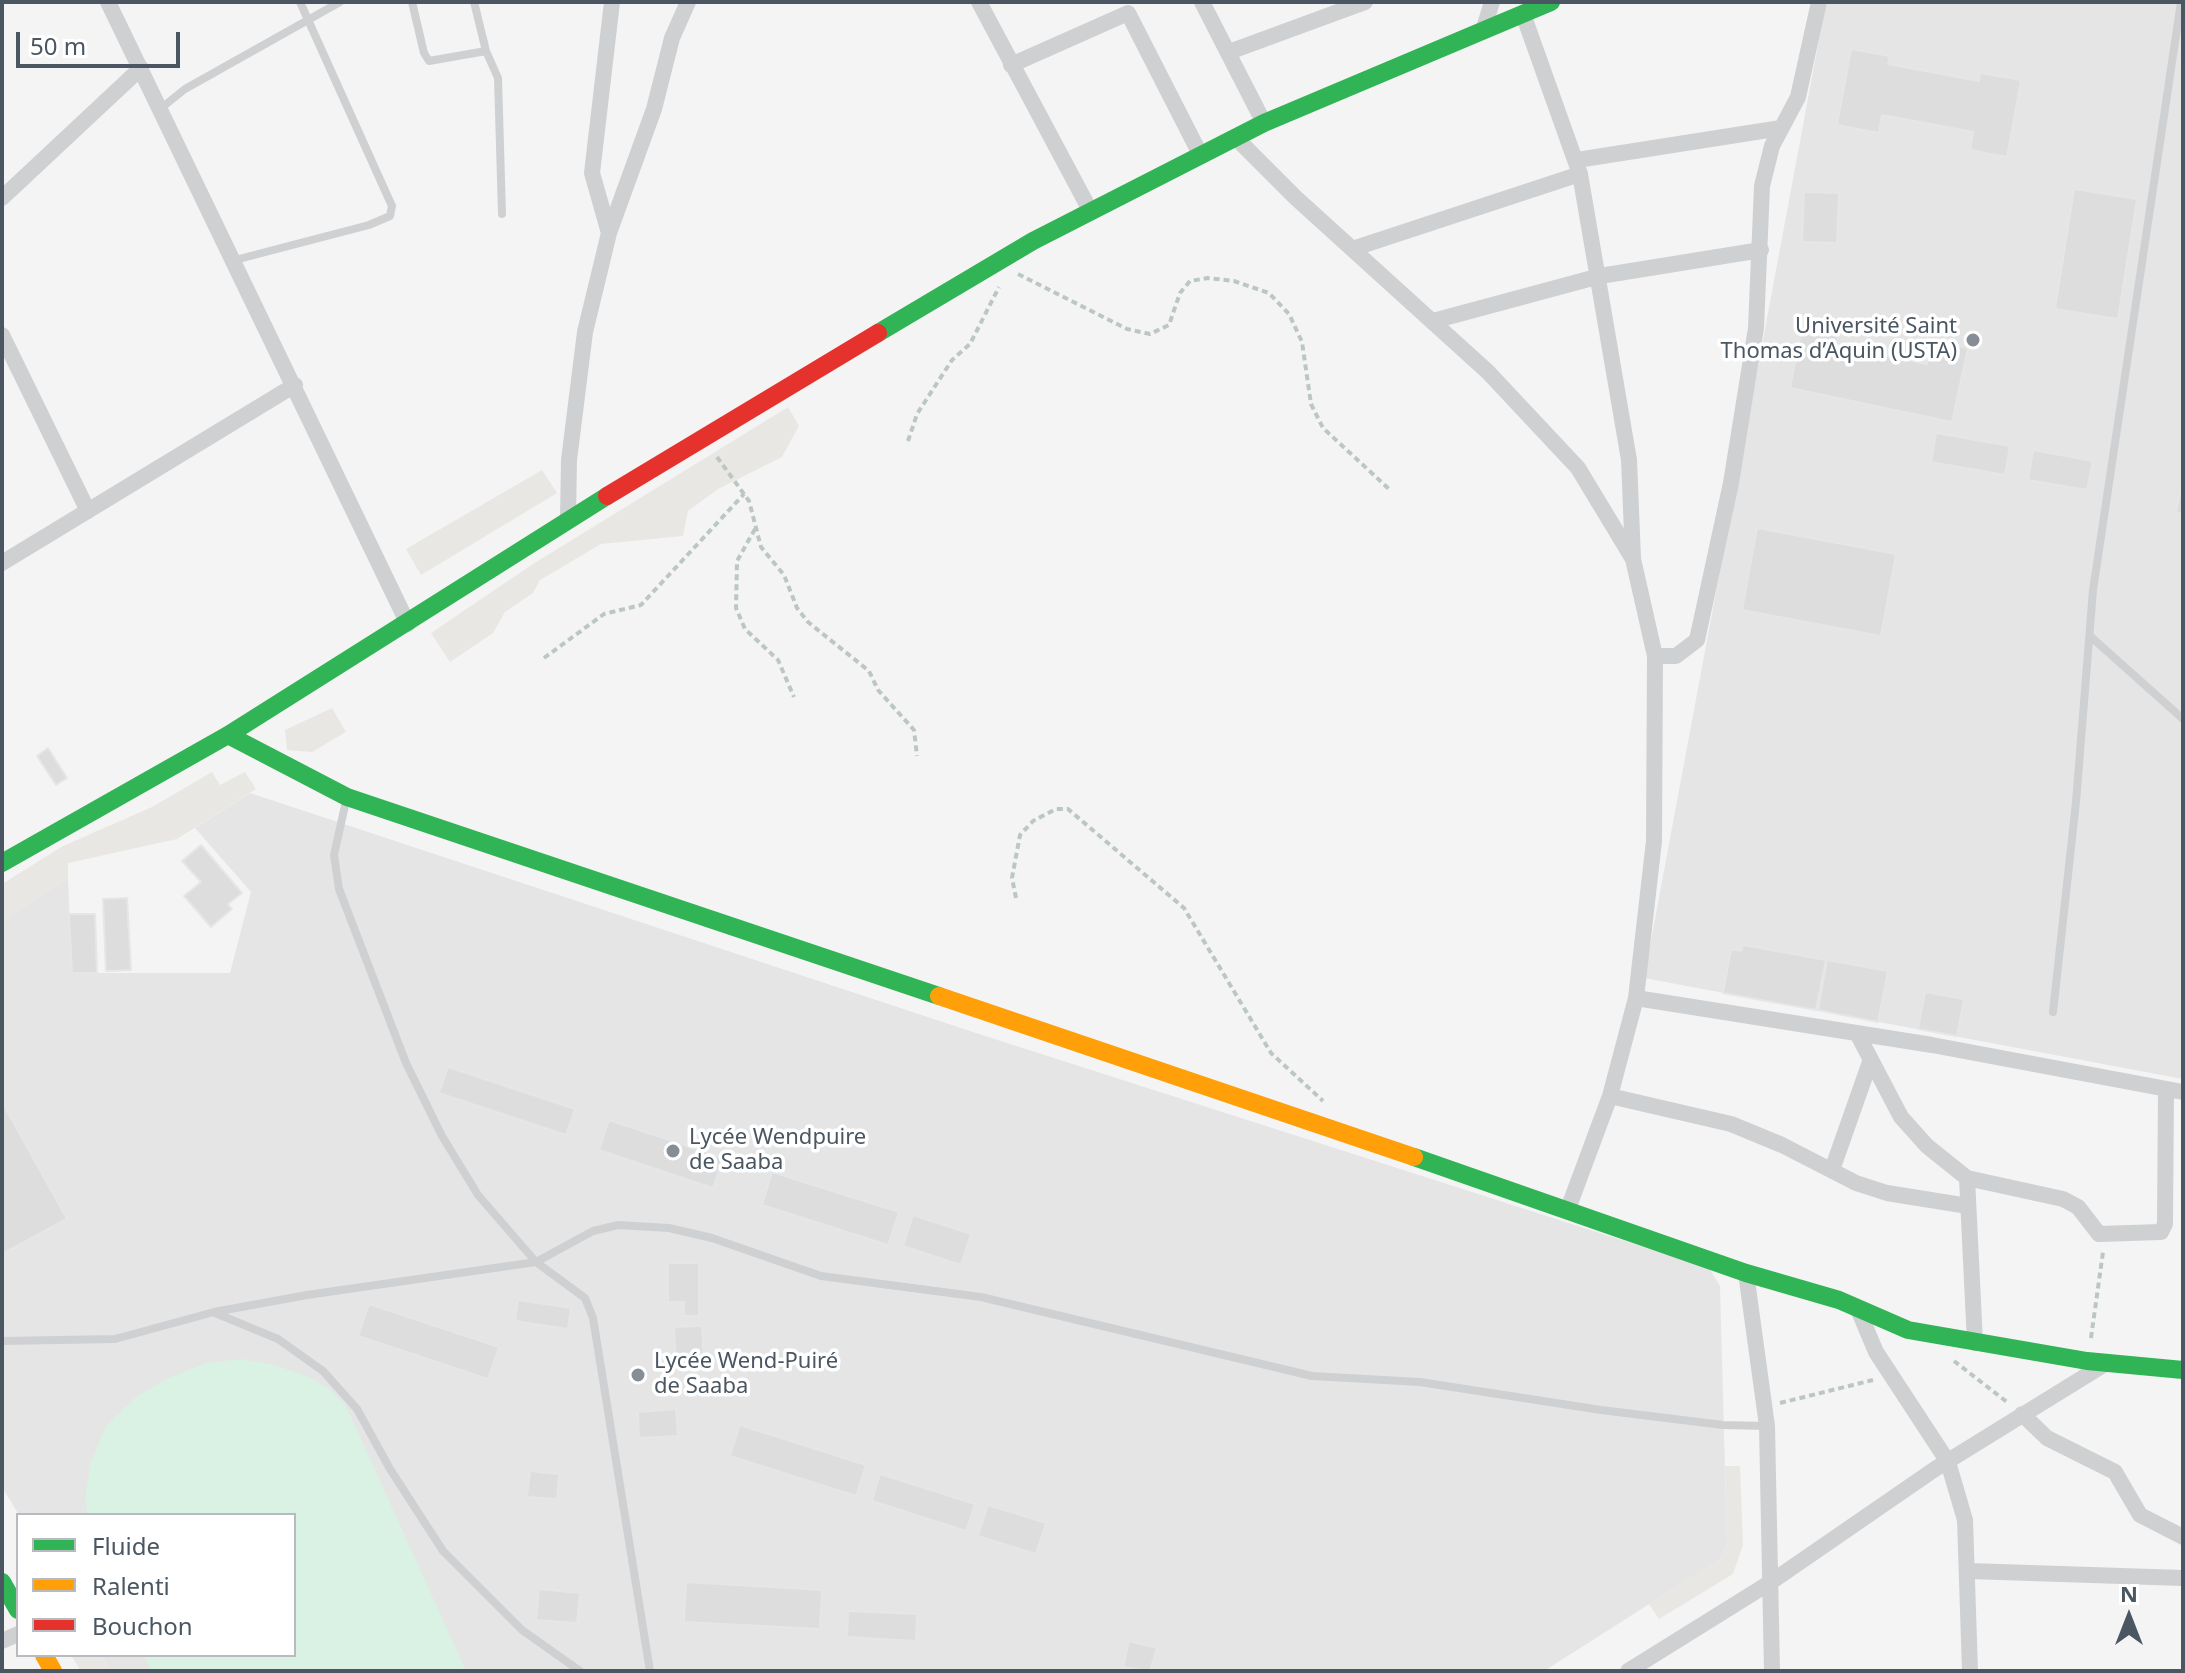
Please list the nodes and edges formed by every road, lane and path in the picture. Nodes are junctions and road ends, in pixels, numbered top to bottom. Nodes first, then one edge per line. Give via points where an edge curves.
1 (108, 2) edge
2 (300, 2) edge
3 (340, 2) edge
4 (412, 2) edge
5 (474, 2) edge
6 (612, 2) edge
7 (688, 2) edge
8 (979, 2) edge
9 (1202, 2) edge
10 (1492, 2) edge
11 (1551, 2) edge
12 (1819, 2) edge
13 (2181, 2) edge
14 (1357, 3) edge
15 (1523, 14) junction
16 (310, 19) junction
17 (1483, 31) junction
18 (486, 51) junction
19 (1229, 52) junction
20 (1011, 65) junction
21 (141, 68) junction
22 (160, 109) junction
23 (1264, 123) junction
24 (1781, 128) junction
25 (1235, 137) junction
26 (1200, 154) junction
27 (1578, 167) junction
28 (2, 198) edge
29 (1091, 212) junction
30 (502, 214) dead end
31 (609, 233) junction
32 (1352, 249) junction
33 (1761, 250) junction
34 (235, 260) junction
35 (999, 261) junction
36 (1600, 276) junction
37 (1433, 321) junction
38 (2, 335) edge
39 (295, 385) junction
40 (705, 438) junction
41 (908, 441) dead end
42 (1389, 489) dead end
43 (744, 494) junction
44 (88, 511) junction
45 (568, 519) junction
46 (755, 529) junction
47 (1633, 559) junction
48 (2, 563) edge
49 (408, 624) junction
50 (2090, 636) junction
51 (1655, 656) junction
52 (544, 658) dead end
53 (794, 697) dead end
54 (2183, 719) edge
55 (228, 735) junction
56 (917, 756) dead end
57 (347, 797) junction
58 (2, 863) edge
59 (1016, 898) dead end
60 (1636, 998) junction
61 (2053, 1012) dead end
62 (1858, 1035) junction
63 (1870, 1062) junction
64 (2175, 1090) edge
65 (1610, 1096) junction
66 (1324, 1101) dead end
67 (1832, 1170) junction
68 (1967, 1178) junction
69 (1968, 1206) junction
70 (1568, 1209) junction
71 (2099, 1234) junction
72 (536, 1262) junction
73 (1746, 1273) junction
74 (1857, 1307) junction
75 (214, 1312) junction
76 (2, 1341) edge
77 (1975, 1343) junction
78 (1945, 1356) dead end
79 (2097, 1362) junction
80 (2183, 1370) edge
81 (1890, 1374) junction
82 (1765, 1406) junction
83 (2022, 1414) junction
84 (1767, 1426) junction
85 (1948, 1462) junction
86 (2183, 1537) edge
87 (1969, 1571) junction
88 (2183, 1578) edge
89 (2, 1582) edge
90 (1771, 1582) junction
91 (2, 1588) edge
92 (16, 1607) edge
93 (16, 1608) edge
94 (580, 1671) edge
95 (650, 1671) edge
96 (1628, 1671) edge
97 (1772, 1671) edge
98 (1970, 1671) edge

1 - 21 street
2 - 16 lane
3 - 16 lane
4 - 18 lane via 429,61
5 - 18 lane
6 - 31 street via 592,173
7 - 31 street
8 - 20 street
9 - 19 street
10 - 17 street
11 - 15 street
12 - 24 street via 1798,97
13 - 50 lane
14 - 19 street
15 - 17 street
15 - 27 street
16 - 22 lane via 185,89
16 - 34 lane via 392,206 390,216
17 - 23 street
18 - 30 lane via 498,78
19 - 23 street
20 - 26 street via 1128,13
20 - 29 street
21 - 22 street
21 - 28 street
22 - 34 street
23 - 25 street
24 - 27 street
24 - 33 street via 1762,186
25 - 26 street
25 - 32 street
26 - 29 street
27 - 32 street
27 - 36 street
29 - 35 street
31 - 45 street via 583,346 569,460
32 - 37 street
33 - 36 street
33 - 51 street via 1744,405 1697,640 1676,656
34 - 39 street
35 - 40 street
35 - 41 path via 1001,283 995,295 970,344 952,360 917,414
35 - 42 path via 1032,284 1127,329 1150,334 1169,325 1190,281 1234,281 1269,293 1289,314 1302,342 1311,404 1323,428
36 - 37 street
36 - 47 street via 1629,460
37 - 47 street via 1578,468
38 - 44 street
39 - 44 street
39 - 49 street
40 - 43 path
40 - 45 street
43 - 46 path
43 - 52 path via 641,605 604,614
44 - 48 street
45 - 49 street
46 - 53 path via 737,561 736,608 745,629 778,660
46 - 56 path via 803,615 869,671 878,690 914,730
47 - 51 street
49 - 55 street
50 - 54 lane
50 - 61 lane
51 - 60 street via 1654,841
55 - 57 street
55 - 58 street
57 - 70 street
57 - 72 lane via 334,855 339,889 406,1063 478,1195
59 - 66 path via 1012,878 1020,835 1033,821 1068,809 1184,908 1271,1053
60 - 62 street
60 - 65 street
62 - 63 street
62 - 64 street
63 - 67 street
63 - 68 street via 1909,1127
64 - 71 street via 2165,1226 2158,1233
65 - 67 street via 1731,1124
65 - 70 street
67 - 69 street via 1887,1193
68 - 69 street
68 - 71 street via 2063,1199 2078,1207
69 - 77 street
70 - 73 street
71 - 79 path
72 - 75 lane
72 - 84 lane via 593,1231 618,1225 669,1228 821,1276 981,1297 1312,1376 1420,1382 1616,1412
72 - 95 lane via 585,1298 593,1318
73 - 74 street
73 - 82 street
74 - 77 street via 1908,1330
74 - 81 street
75 - 76 lane via 115,1339
75 - 94 lane via 278,1339 323,1371 357,1409 443,1551 522,1630
77 - 79 street
78 - 83 path
79 - 80 street
79 - 83 street
81 - 82 path
81 - 85 street
82 - 84 street
83 - 85 street
83 - 86 street via 2054,1443 2115,1472 2140,1515
84 - 90 street
85 - 87 street via 1965,1520
85 - 90 street
87 - 88 street
87 - 98 street
89 - 92 street
90 - 96 street
90 - 97 street
91 - 93 street

